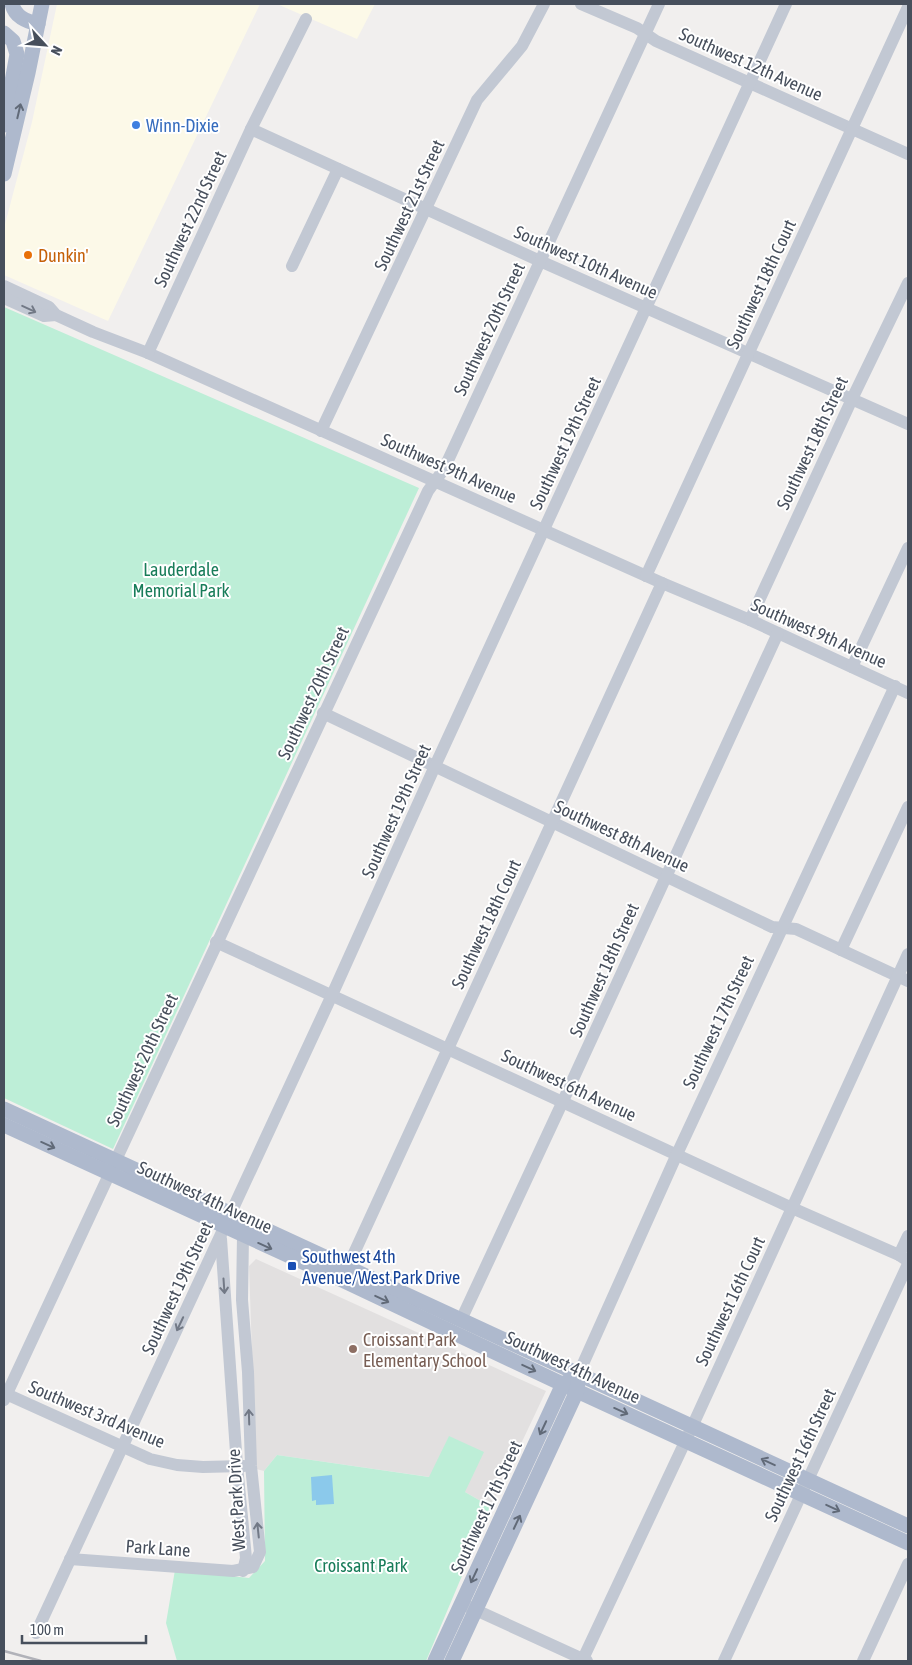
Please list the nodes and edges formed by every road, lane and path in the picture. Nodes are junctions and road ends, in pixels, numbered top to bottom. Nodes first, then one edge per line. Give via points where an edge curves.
1 (12, 4) edge
2 (42, 4) edge
3 (544, 4) edge
4 (581, 4) edge
5 (659, 4) edge
6 (786, 4) edge
7 (899, 4) edge
8 (908, 7) edge
9 (306, 19) dead end
10 (38, 24) junction
11 (4, 33) edge
12 (645, 34) junction
13 (750, 83) junction
14 (4, 125) edge
15 (251, 128) junction
16 (853, 128) junction
17 (4, 142) edge
18 (908, 154) edge
19 (8, 158) junction
20 (338, 169) junction
21 (4, 174) edge
22 (426, 209) junction
23 (540, 261) junction
24 (292, 266) dead end
25 (908, 282) edge
26 (4, 286) edge
27 (4, 298) edge
28 (646, 308) junction
29 (56, 315) junction
30 (148, 353) junction
31 (749, 353) junction
32 (852, 399) junction
33 (908, 424) edge
34 (321, 431) junction
35 (435, 482) junction
36 (544, 530) junction
37 (908, 548) edge
38 (646, 576) junction
39 (662, 583) junction
40 (750, 620) junction
41 (778, 633) junction
42 (852, 667) junction
43 (895, 686) junction
44 (908, 693) edge
45 (323, 713) junction
46 (435, 766) junction
47 (908, 807) edge
48 (552, 823) junction
49 (665, 877) junction
50 (783, 928) junction
51 (216, 942) junction
52 (841, 950) junction
53 (908, 954) edge
54 (903, 979) edge
55 (332, 995) junction
56 (448, 1050) junction
57 (563, 1101) junction
58 (4, 1109) edge
59 (4, 1125) edge
60 (677, 1154) junction
61 (112, 1167) junction
62 (792, 1208) junction
63 (223, 1232) junction
64 (243, 1236) junction
65 (908, 1236) edge
66 (905, 1260) edge
67 (345, 1274) junction
68 (461, 1320) junction
69 (578, 1375) junction
70 (563, 1384) junction
71 (577, 1391) junction
72 (5, 1396) edge
73 (689, 1433) junction
74 (122, 1447) junction
75 (237, 1466) junction
76 (251, 1466) junction
77 (804, 1487) junction
78 (908, 1526) edge
79 (908, 1543) edge
80 (70, 1559) junction
81 (908, 1564) edge
82 (244, 1570) junction
83 (461, 1604) junction
84 (476, 1610) junction
85 (36, 1633) dead end
86 (584, 1660) edge
87 (435, 1661) edge
88 (452, 1661) edge
89 (724, 1661) edge
90 (863, 1661) edge

1 - 10 main road via 18,16
2 - 10 main road
3 - 22 street, Southwest 21st Street via 522,46 477,100
4 - 12 street, Southwest 12th Avenue
5 - 12 street, Southwest 20th Street
6 - 13 street, Southwest 19th Street
7 - 8 street
8 - 16 street, Southwest 18th Court
9 - 15 street, Southwest 22nd Street
19 -> 10 main road
11 - 14 main road via 13,41 17,54
12 - 13 street, Southwest 12th Avenue
12 - 23 street, Southwest 20th Street
13 - 16 street, Southwest 12th Avenue
13 - 28 street, Southwest 19th Street
15 - 20 street, Southwest 10th Avenue
15 - 30 street, Southwest 22nd Street
16 - 18 street, Southwest 12th Avenue
16 - 31 street, Southwest 18th Court
17 - 19 main road
19 - 21 main road
20 - 22 street, Southwest 10th Avenue
20 - 24 street
22 - 23 street, Southwest 10th Avenue
22 - 34 street, Southwest 21st Street
23 - 28 street, Southwest 10th Avenue
23 - 35 street, Southwest 20th Street via 444,470
25 - 32 street, Southwest 18th Street
26 - 29 street, Southwest 9th Avenue via 49,307
27 -> 29 street, Southwest 9th Avenue via 44,316
28 - 31 street, Southwest 10th Avenue
28 - 36 street, Southwest 19th Street
29 - 30 street, Southwest 9th Avenue
30 - 34 street, Southwest 9th Avenue
31 - 32 street, Southwest 10th Avenue
31 - 38 street, Southwest 18th Court
32 - 33 street, Southwest 10th Avenue
32 - 40 street, Southwest 18th Street
34 - 35 street, Southwest 9th Avenue
35 - 36 street, Southwest 9th Avenue
35 - 45 street, Southwest 20th Street
36 - 38 street, Southwest 9th Avenue
36 - 46 street, Southwest 19th Street
37 - 42 street
38 - 39 street, Southwest 9th Avenue
39 - 40 street, Southwest 9th Avenue
39 - 48 street, Southwest 18th Court
40 - 41 street, Southwest 9th Avenue
41 - 42 street, Southwest 9th Avenue
41 - 49 street, Southwest 18th Street
42 - 43 street, Southwest 9th Avenue
43 - 44 street, Southwest 9th Avenue
43 - 50 street, Southwest 17th Street
45 - 46 street, Southwest 8th Avenue
45 - 51 street, Southwest 20th Street
46 - 48 street, Southwest 8th Avenue
46 - 55 street, Southwest 19th Street
47 - 52 street
48 - 49 street, Southwest 8th Avenue
48 - 56 street, Southwest 18th Court
49 - 50 street, Southwest 8th Avenue via 772,927
49 - 57 street, Southwest 18th Street
50 - 52 street, Southwest 8th Avenue via 796,929
50 - 60 street, Southwest 17th Street
51 - 55 street, Southwest 6th Avenue
51 - 61 street, Southwest 20th Street
52 - 54 street, Southwest 8th Avenue
53 - 54 street, Southwest 16th Court
54 - 62 street, Southwest 16th Court
55 - 56 street, Southwest 6th Avenue
55 - 63 street, Southwest 19th Street
56 - 57 street, Southwest 6th Avenue
56 - 67 street, Southwest 18th Court
57 - 60 street, Southwest 6th Avenue
57 - 68 street, Southwest 18th Street
58 - 61 main road, Southwest 4th Avenue
59 -> 61 main road, Southwest 4th Avenue
60 - 62 street, Southwest 6th Avenue
60 - 69 street, Southwest 17th Street
61 - 63 main road, Southwest 4th Avenue
61 - 72 street, Southwest 20th Street
62 - 66 street, Southwest 6th Avenue
62 - 73 street, Southwest 16th Court
63 - 64 main road, Southwest 4th Avenue
63 - 67 main road, Southwest 4th Avenue
63 -> 74 street, Southwest 19th Street
63 -> 75 street, West Park Drive
64 -> 67 main road, Southwest 4th Avenue
76 -> 64 street, West Park Drive via 242,1300
65 - 66 street, Southwest 16th Street
66 - 77 street, Southwest 16th Street
67 - 68 main road, Southwest 4th Avenue
67 -> 70 main road, Southwest 4th Avenue
68 - 69 main road, Southwest 4th Avenue
69 - 70 main road
69 - 71 main road, Southwest 17th Street
69 - 73 main road, Southwest 4th Avenue
70 - 71 main road, Southwest 4th Avenue
70 -> 83 main road, Southwest 17th Street
71 -> 73 main road, Southwest 4th Avenue
84 -> 71 main road, Southwest 17th Street
72 - 74 street, Southwest 3rd Avenue
73 - 77 main road, Southwest 4th Avenue
73 - 86 street, Southwest 16th Court
74 - 75 street, Southwest 3rd Avenue via 150,1459 177,1465
74 - 80 street, Southwest 19th Street
75 - 76 street, Southwest 3rd Avenue
75 - 82 street, West Park Drive via 246,1558
82 -> 76 street, West Park Drive via 253,1567 260,1552
77 - 78 main road, Southwest 4th Avenue
77 -> 79 main road, Southwest 4th Avenue
77 - 89 street, Southwest 16th Street
80 - 82 street, Park Lane
80 - 85 street, Southwest 19th Street
81 - 90 street
83 - 84 street
83 - 87 main road, Southwest 17th Street
84 - 86 street
84 - 88 main road, Southwest 17th Street

